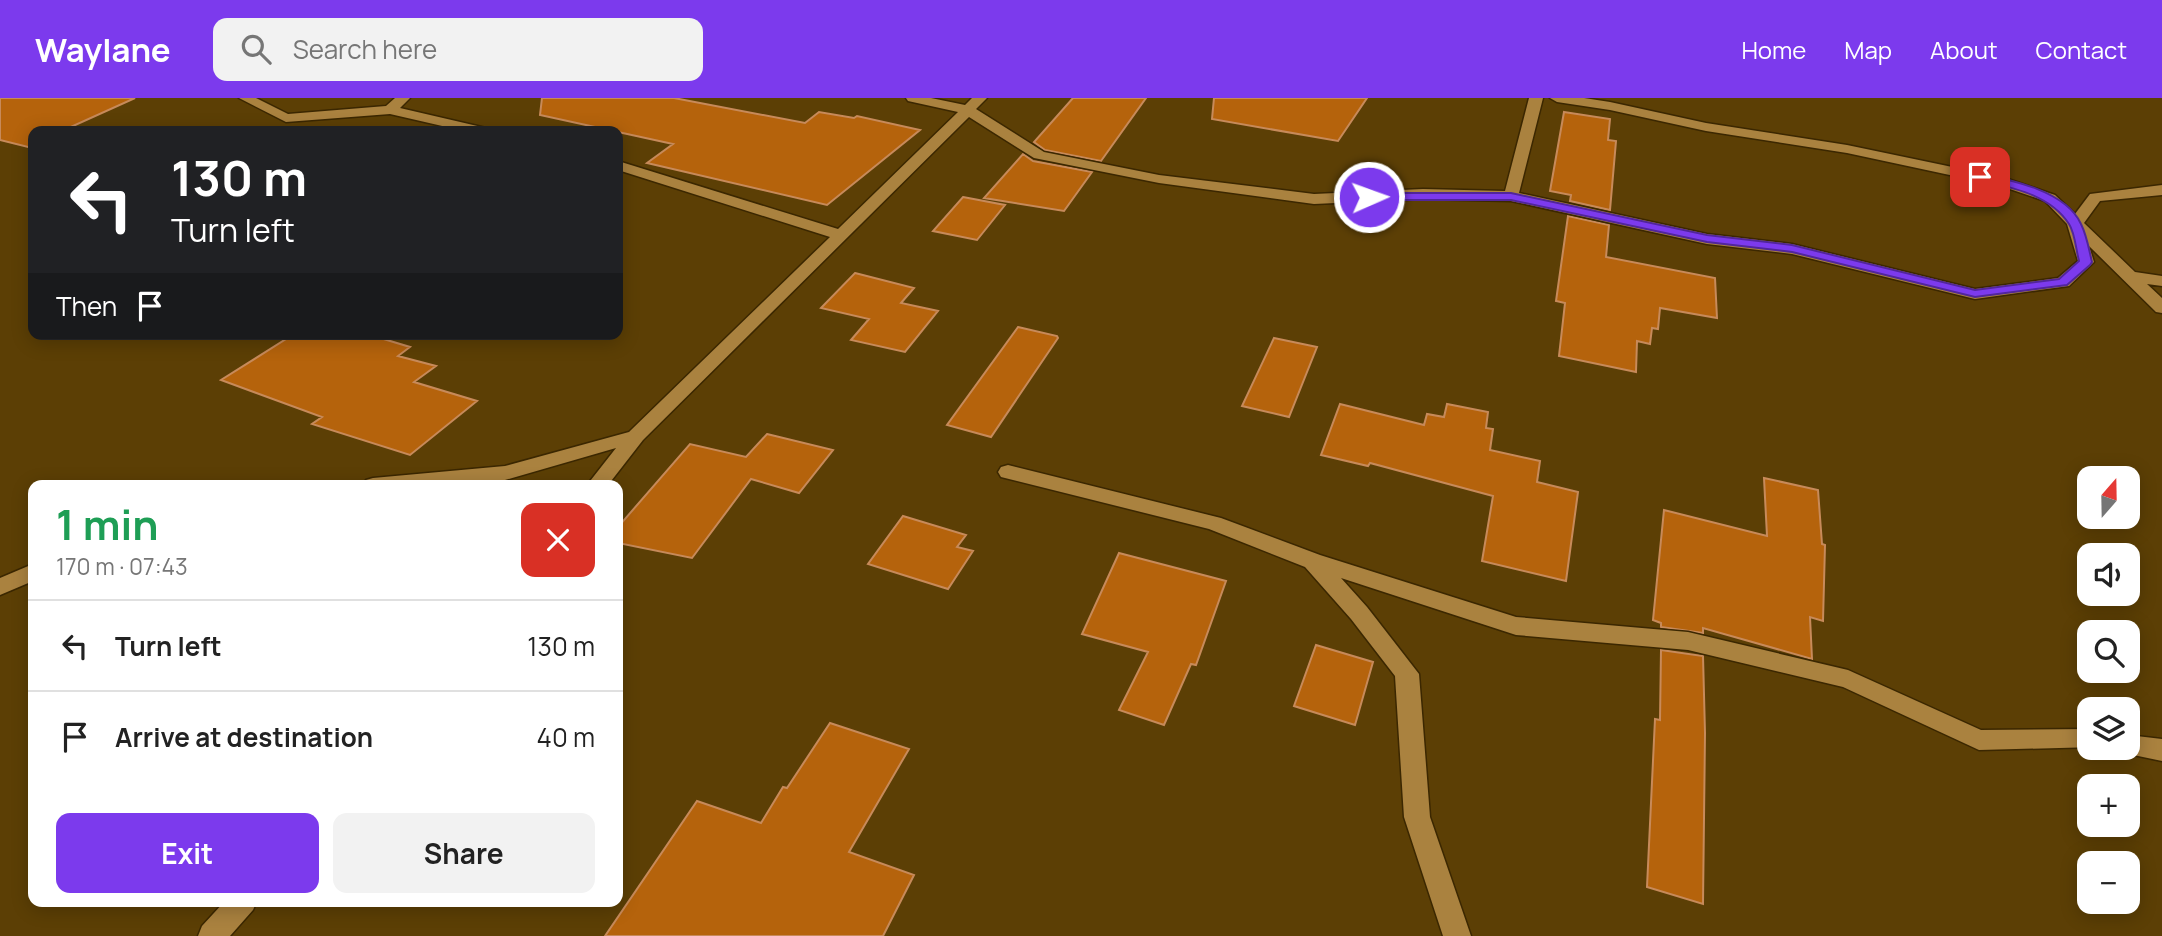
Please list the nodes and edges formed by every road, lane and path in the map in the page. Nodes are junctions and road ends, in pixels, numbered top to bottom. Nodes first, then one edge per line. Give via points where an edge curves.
1 (246, 98) edge
2 (403, 98) edge
3 (913, 98) edge
4 (1536, 98) edge
5 (1556, 98) edge
6 (974, 104) edge
7 (390, 110) junction
8 (459, 126) edge
9 (623, 166) edge
10 (2162, 190) edge
11 (1511, 196) junction
12 (2075, 223) junction
13 (841, 235) junction
14 (2128, 276) junction
15 (2162, 281) edge
16 (2162, 308) edge
17 (636, 436) junction
18 (1008, 472) dead end
19 (428, 480) edge
20 (601, 480) edge
21 (1312, 561) junction
22 (28, 574) edge
23 (0, 587) edge
24 (2077, 739) edge
25 (2140, 747) edge
26 (2162, 750) edge
27 (238, 907) edge
28 (212, 936) edge
29 (1457, 936) edge

1 - 7 street via 286,118
2 - 7 street
3 - 6 street
4 - 11 street
5 - 12 street via 2005,182 2050,198
6 - 11 street via 1039,155 1159,179 1314,199
6 - 13 street
7 - 8 street
9 - 13 street
10 - 12 street via 2095,197
11 - 12 street via 1707,239 1792,248 1975,293 2063,282 2086,262
12 - 14 street
13 - 17 street
14 - 15 street
14 - 16 street
17 - 19 street via 505,473
17 - 20 street
18 - 21 street via 1214,523
21 - 24 street via 1517,626 1688,641 1848,679 1979,740
21 - 29 street via 1407,674 1417,817
22 - 23 street
25 - 26 street
27 - 28 street

